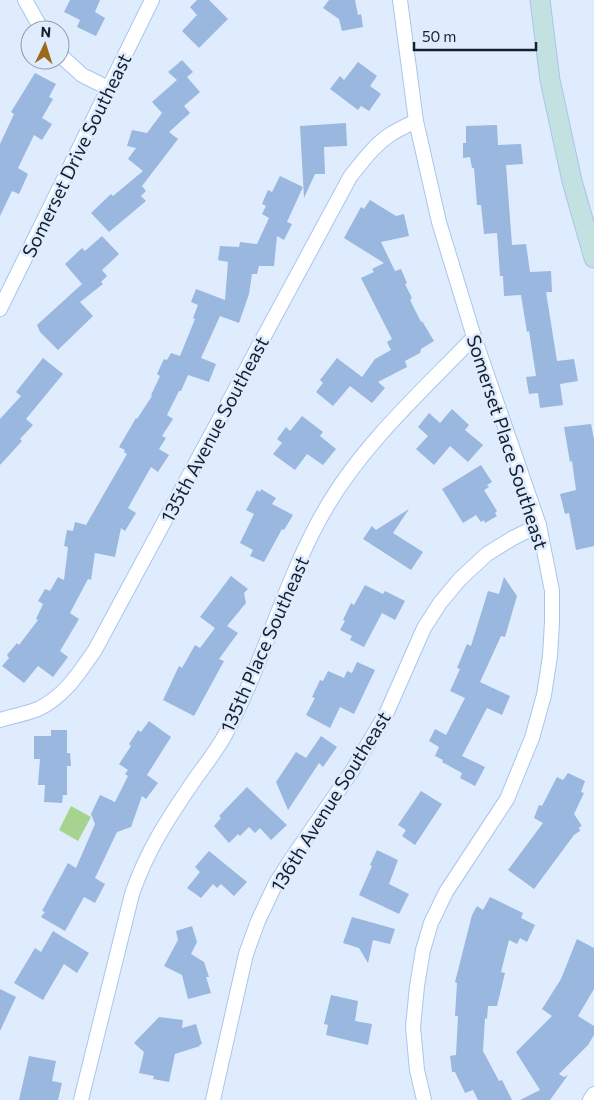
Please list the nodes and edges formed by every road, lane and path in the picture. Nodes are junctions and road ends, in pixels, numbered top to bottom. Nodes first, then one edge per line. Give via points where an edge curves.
1 (26, 0) edge
2 (152, 0) edge
3 (400, 0) edge
4 (540, 0) edge
5 (37, 20) edge
6 (70, 64) edge
7 (108, 88) junction
8 (416, 121) junction
9 (594, 258) edge
10 (0, 309) edge
11 (474, 337) junction
12 (539, 526) junction
13 (0, 720) edge
14 (594, 1094) edge
15 (81, 1100) edge
16 (213, 1100) edge
17 (424, 1100) edge
18 (590, 1100) edge

1 - 5 street
2 - 7 street, Somerset Drive Southeast
3 - 8 street, Somerset Place Southeast
4 - 9 street via 550,80 572,181
6 - 7 street via 82,75
7 - 10 street, Somerset Drive Southeast
8 - 11 street, Somerset Place Southeast via 439,222
8 - 13 street, 135th Avenue Southeast via 379,144 350,177 100,641 72,683 55,699 37,709
11 - 12 street, Somerset Place Southeast
11 - 15 street, 135th Place Southeast via 379,437 344,479 309,542 224,737 167,820 141,867
12 - 16 street, 136th Avenue Southeast via 488,554 460,579 440,603 424,628 387,712 276,883 246,954
12 - 17 street, Somerset Place Southeast via 552,591 550,656 544,695 532,738 507,799 446,892 431,923 423,950 413,1027
14 - 18 street

